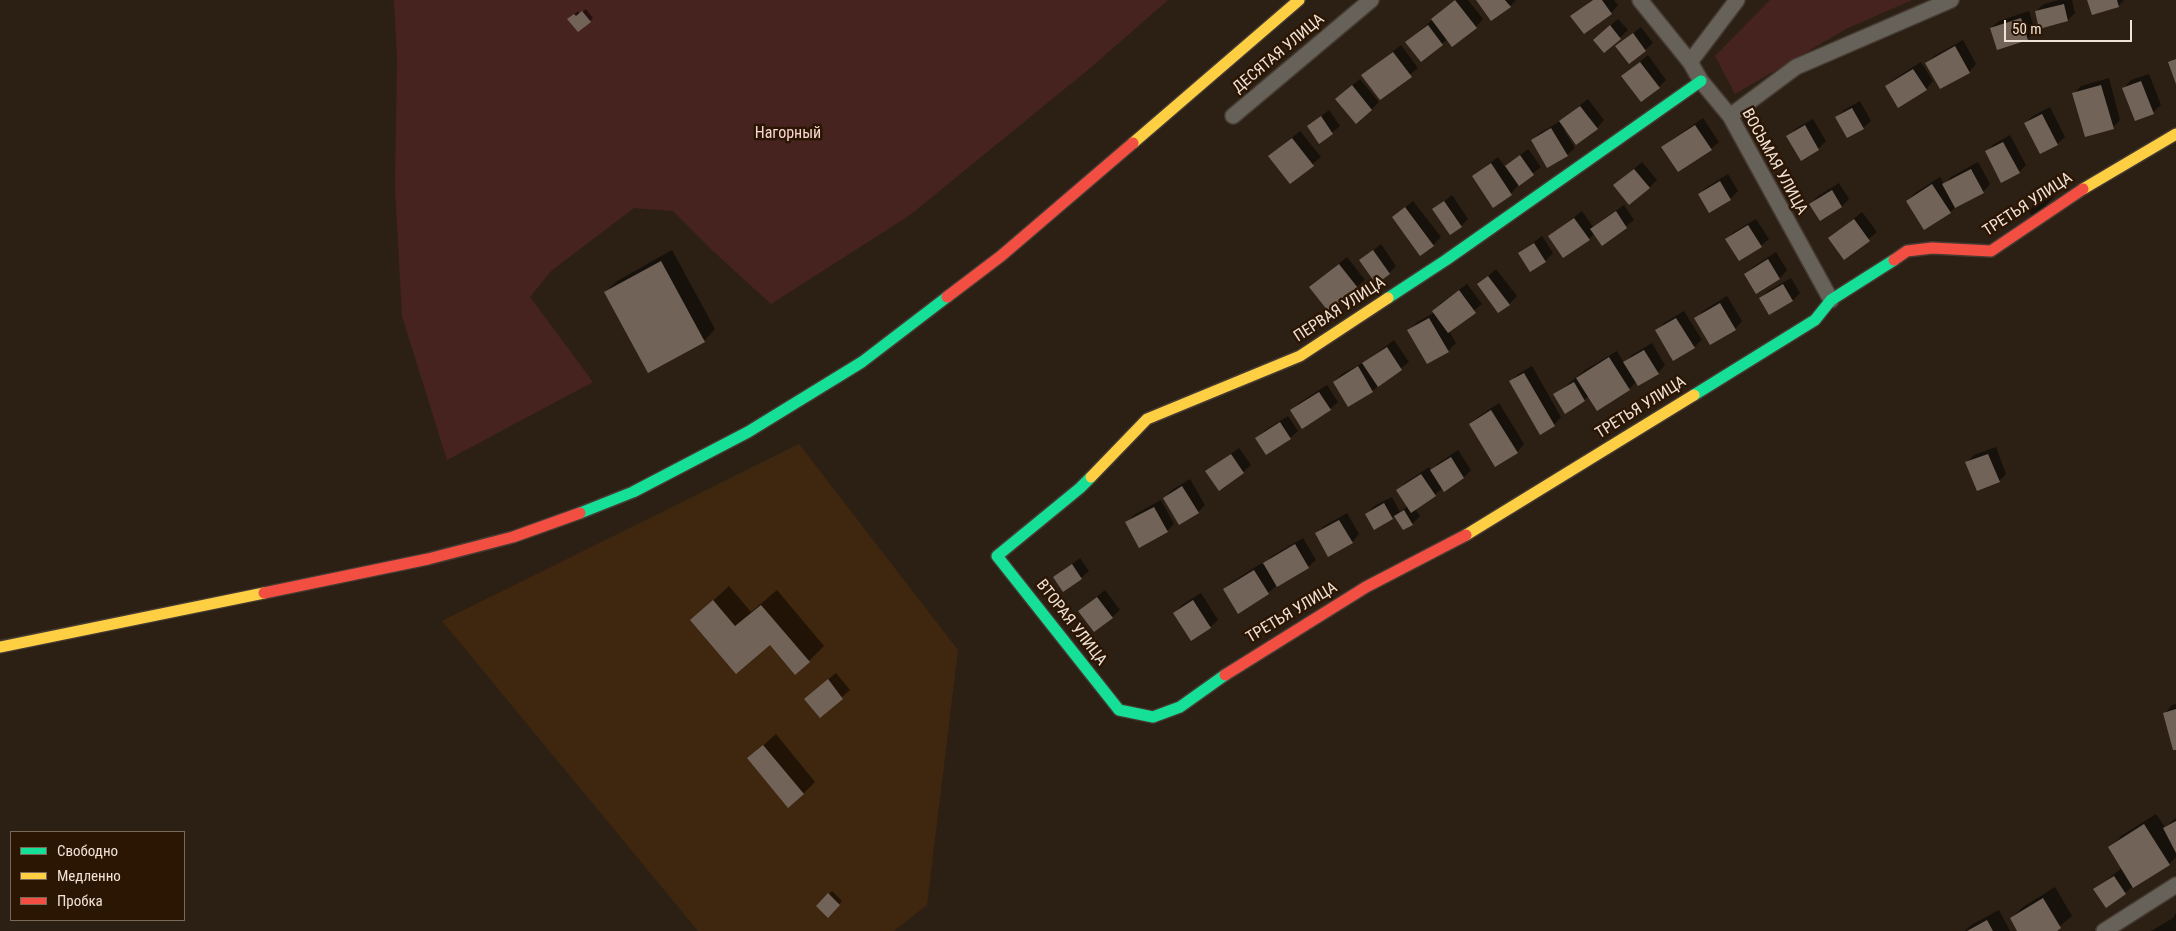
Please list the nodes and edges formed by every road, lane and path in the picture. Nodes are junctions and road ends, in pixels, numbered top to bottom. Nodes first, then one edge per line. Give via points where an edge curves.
1 (1299, 0) edge
2 (1371, 0) edge
3 (1640, 0) edge
4 (1737, 0) edge
5 (1951, 0) edge
6 (1690, 62) junction
7 (1700, 82) junction
8 (1233, 116) dead end
9 (1730, 116) junction
10 (2176, 134) edge
11 (1831, 300) junction
12 (998, 556) joint
13 (0, 647) edge
14 (1119, 710) joint
15 (2176, 885) edge
16 (2104, 931) edge

1 - 13 street via 1001,256 862,362 740,436 633,492 513,536 428,559
2 - 8 street, ДЕСЯТАЯ УЛИЦА
3 - 6 street, ВОСЬМАЯ УЛИЦА
4 - 6 street
5 - 9 street via 1796,67
6 - 7 street, ВОСЬМАЯ УЛИЦА
7 - 9 street, ВОСЬМАЯ УЛИЦА
7 - 12 street, ПЕРВАЯ УЛИЦА via 1446,260 1300,356 1147,419 1080,488
9 - 11 street, ВОСЬМАЯ УЛИЦА
10 - 11 street, ТРЕТЬЯ УЛИЦА via 2075,194 1992,251 1932,248 1907,251
11 - 14 street, ТРЕТЬЯ УЛИЦА via 1815,320 1462,538 1366,587 1243,662 1180,707 1153,717
12 - 14 street, ВТОРАЯ УЛИЦА
15 - 16 street

